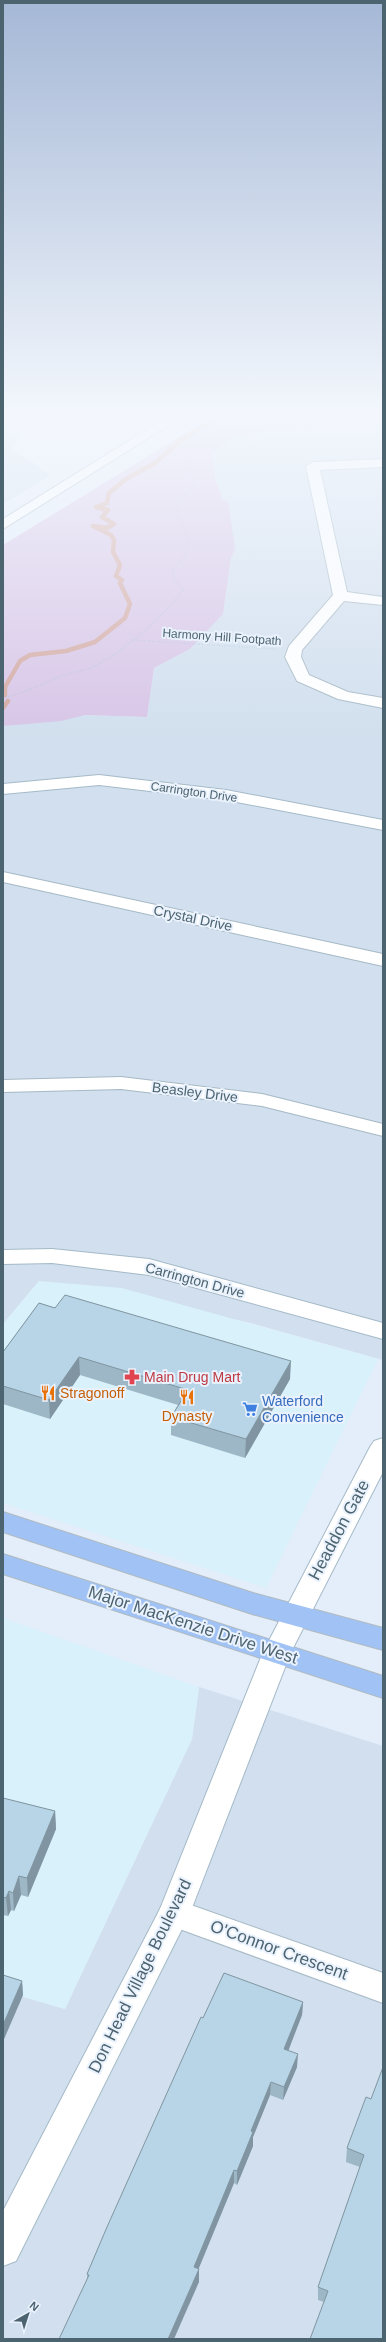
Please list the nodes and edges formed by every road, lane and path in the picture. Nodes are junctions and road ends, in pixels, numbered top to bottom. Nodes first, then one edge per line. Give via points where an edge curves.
1 (180, 521) edge
2 (324, 521) edge
3 (340, 596) junction
4 (383, 601) edge
5 (132, 640) junction
6 (294, 650) junction
7 (3, 698) edge
8 (383, 704) edge
9 (3, 789) edge
10 (383, 825) edge
11 (3, 876) edge
12 (383, 960) edge
13 (3, 1086) edge
14 (383, 1130) edge
15 (3, 1257) edge
16 (383, 1331) edge
17 (383, 1447) edge
18 (3, 1522) edge
19 (3, 1564) edge
20 (296, 1614) junction
21 (383, 1639) edge
22 (278, 1652) junction
23 (383, 1687) edge
24 (174, 1913) junction
25 (383, 1988) edge
26 (3, 2248) edge

1 - 5 path via 188,546 186,554 173,570 174,579 182,590 168,610
2 - 3 street
3 - 4 street
3 - 6 street
5 - 6 path, Harmony Hill Footpath
5 - 7 path via 90,668 59,677 30,691
6 - 8 street via 293,657 303,678 344,696
9 - 10 street, Carrington Drive via 100,780 226,795
11 - 12 street, Crystal Drive
13 - 14 street, Beasley Drive via 121,1083 262,1100
15 - 16 street, Carrington Drive via 52,1256 149,1267
17 - 20 street, Headdon Gate
18 - 20 main road via 252,1603
19 - 22 main road, Major MacKenzie Drive West
20 - 21 main road
20 - 22 street, Headdon Gate
22 - 23 main road, Major MacKenzie Drive West
22 - 24 street, Don Head Village Boulevard
24 - 25 street, O'Connor Crescent
24 - 26 street, Don Head Village Boulevard

